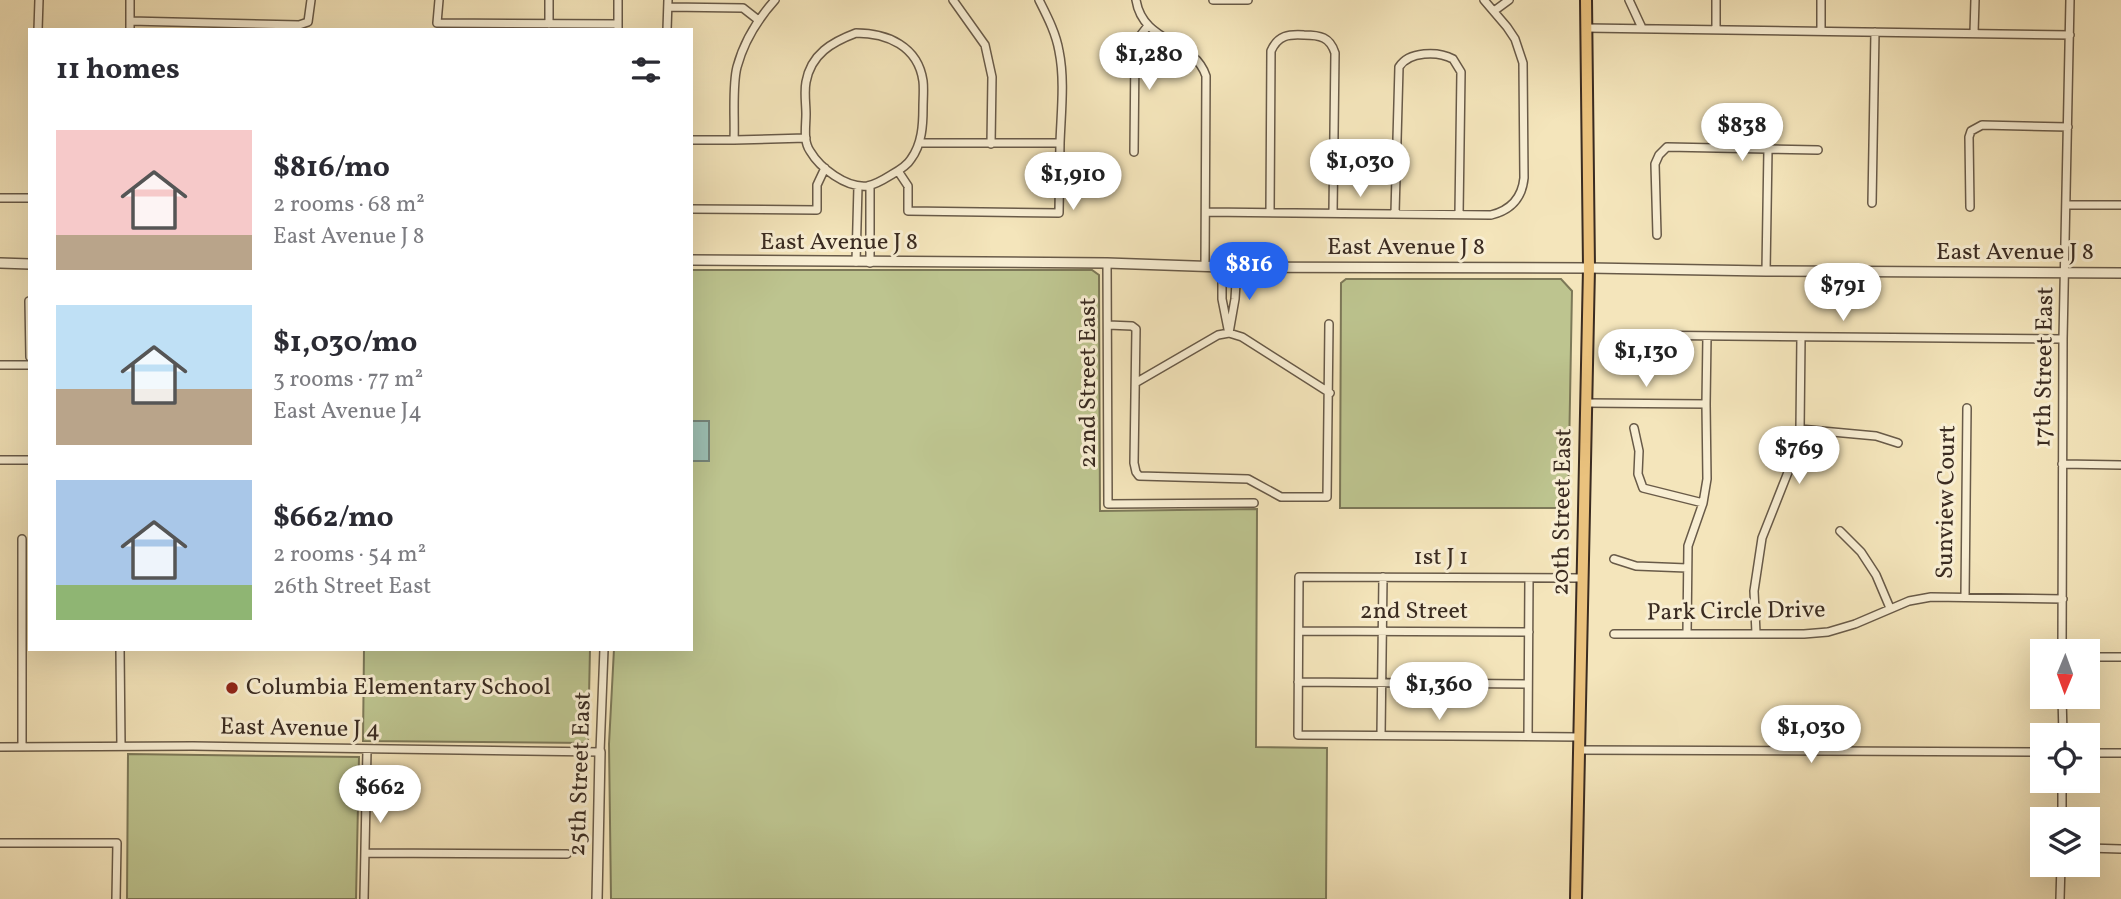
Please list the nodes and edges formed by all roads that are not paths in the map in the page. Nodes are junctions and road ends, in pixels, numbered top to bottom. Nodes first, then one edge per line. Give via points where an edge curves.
1 (39, 0) edge
2 (130, 0) edge
3 (311, 0) edge
4 (439, 0) edge
5 (549, 0) edge
6 (618, 0) edge
7 (775, 0) edge
8 (953, 0) edge
9 (1039, 0) edge
10 (1136, 0) edge
11 (1213, 0) edge
12 (1248, 0) edge
13 (1509, 0) edge
14 (1586, 0) edge
15 (1629, 0) edge
16 (1716, 0) edge
17 (1821, 0) edge
18 (1975, 0) edge
19 (2070, 0) edge
20 (1486, 1) edge
21 (668, 4) edge
22 (738, 4) edge
23 (1494, 11) junction
24 (757, 19) junction
25 (130, 21) junction
26 (549, 24) junction
27 (618, 27) edge
28 (1147, 27) junction
29 (38, 28) edge
30 (130, 28) edge
31 (667, 28) edge
32 (1586, 28) junction
33 (1642, 29) junction
34 (1716, 30) junction
35 (1821, 31) junction
36 (1875, 32) junction
37 (1974, 33) junction
38 (2070, 35) junction
39 (2068, 127) junction
40 (806, 138) junction
41 (693, 140) edge
42 (734, 140) junction
43 (919, 143) junction
44 (1060, 143) junction
45 (991, 144) junction
46 (1768, 149) junction
47 (1818, 150) dead end
48 (1134, 152) dead end
49 (825, 169) junction
50 (898, 171) junction
51 (858, 186) junction
52 (870, 186) junction
53 (0, 198) edge
54 (28, 198) edge
55 (1872, 203) dead end
56 (2067, 205) junction
57 (2121, 205) edge
58 (1970, 207) dead end
59 (693, 209) edge
60 (1206, 212) junction
61 (1270, 212) junction
62 (1333, 212) junction
63 (1395, 213) junction
64 (1459, 214) junction
65 (1657, 235) dead end
66 (693, 261) edge
67 (856, 262) junction
68 (0, 263) edge
69 (870, 263) junction
70 (1107, 263) junction
71 (28, 264) edge
72 (1205, 266) junction
73 (1222, 267) junction
74 (1237, 267) junction
75 (1588, 268) junction
76 (1766, 271) junction
77 (2066, 272) junction
78 (2121, 273) edge
79 (1329, 324) dead end
80 (1108, 325) junction
81 (1229, 333) junction
82 (1622, 335) dead end
83 (1707, 336) junction
84 (1801, 337) junction
85 (2063, 339) junction
86 (0, 365) edge
87 (28, 365) edge
88 (1137, 382) junction
89 (1329, 393) junction
90 (1586, 403) junction
91 (1706, 404) junction
92 (1967, 408) dead end
93 (1634, 428) dead end
94 (1800, 429) junction
95 (1898, 443) dead end
96 (0, 460) edge
97 (28, 460) edge
98 (2062, 464) junction
99 (2121, 465) edge
100 (1254, 503) dead end
101 (1703, 503) junction
102 (1840, 531) dead end
103 (22, 539) dead end
104 (1614, 559) dead end
105 (1687, 568) junction
106 (1383, 577) junction
107 (1529, 578) junction
108 (1583, 578) junction
109 (1965, 597) junction
110 (2063, 599) junction
111 (1890, 608) junction
112 (1299, 631) junction
113 (1382, 631) junction
114 (1529, 632) junction
115 (1687, 633) junction
116 (1756, 633) junction
117 (1614, 634) dead end
118 (2062, 639) edge
119 (120, 651) edge
120 (604, 651) edge
121 (2100, 657) edge
122 (2121, 657) edge
123 (1298, 682) junction
124 (1381, 683) junction
125 (1528, 684) junction
126 (1381, 735) junction
127 (1528, 736) junction
128 (1579, 737) junction
129 (121, 746) junction
130 (0, 747) edge
131 (22, 747) junction
132 (368, 750) junction
133 (1579, 750) junction
134 (600, 752) junction
135 (2030, 752) edge
136 (2100, 753) edge
137 (2121, 753) edge
138 (0, 843) edge
139 (2100, 848) edge
140 (2121, 849) edge
141 (365, 853) junction
142 (567, 854) dead end
143 (2061, 877) edge
144 (116, 899) edge
145 (364, 899) edge
146 (597, 899) edge
147 (1576, 899) edge
148 (2060, 899) edge

1 - 29 street
2 - 25 street
3 - 25 street via 308,23 299,26
4 - 26 street via 437,23
5 - 26 street
6 - 27 street
7 - 24 street
8 - 45 street via 985,45 992,77
9 - 44 street via 1059,51
10 - 28 street
11 - 12 street
13 - 23 street
14 - 32 main road, 20th Street East
15 - 33 street
16 - 34 street
17 - 35 street
18 - 37 street
19 - 38 street, 17th Street East
20 - 23 street
21 - 22 street
21 - 31 street
22 - 24 street
23 - 64 street via 1515,39 1523,63 1524,178 1515,203 1500,213
24 - 42 street via 736,70
25 - 30 street
26 - 27 street
28 - 48 street via 1135,50
28 - 60 street via 1197,59 1206,76
32 - 33 street
32 - 75 main road, 20th Street East
33 - 34 street
34 - 35 street
35 - 36 street
36 - 37 street
36 - 55 street
37 - 38 street
38 - 39 street, 17th Street East
39 - 56 street, 17th Street East
39 - 58 street via 1982,125 1971,131
40 - 42 street
40 - 43 street via 806,82 814,62 833,41 856,33 876,33 908,50 917,63 923,80
40 - 49 street via 809,150
41 - 42 street
43 - 45 street
43 - 50 street
44 - 45 street
44 - 50 street via 1059,213 908,211 908,186
46 - 47 street
46 - 65 street via 1667,147 1656,164
46 - 76 street
49 - 51 street
49 - 59 street via 817,185 817,210
50 - 52 street
51 - 52 street
51 - 67 street
52 - 69 street
53 - 54 street
56 - 57 street
56 - 77 street, 17th Street East
60 - 61 street
60 - 72 street
61 - 62 street
61 - 62 street via 1271,51 1283,36 1316,35 1329,41 1335,54
62 - 63 street
63 - 64 street
63 - 64 street via 1399,67 1412,56 1442,55 1453,59 1461,72
66 - 67 street, East Avenue J 8
67 - 69 street, East Avenue J 8
68 - 71 street
69 - 70 street, East Avenue J 8
70 - 72 street, East Avenue J 8
70 - 80 street, 22nd Street East
72 - 73 street, East Avenue J 8
73 - 74 street, East Avenue J 8
73 - 81 street
74 - 75 street, East Avenue J 8
74 - 81 street
75 - 76 street, East Avenue J 8
75 - 90 main road, 20th Street East
76 - 77 street, East Avenue J 8
77 - 78 street, East Avenue J 8
77 - 85 street, 17th Street East
79 - 89 street
80 - 88 street via 1136,329
80 - 100 street, 22nd Street East via 1108,503
81 - 88 street
81 - 89 street
82 - 83 street
83 - 84 street
83 - 91 street
84 - 85 street
84 - 94 street
85 - 98 street, 17th Street East
86 - 87 street
88 - 89 street via 1135,463 1139,477 1248,478 1281,497 1327,497
90 - 91 street
90 - 108 main road, 20th Street East
91 - 101 street
92 - 109 street, Sunview Court
93 - 101 street via 1643,488
94 - 95 street via 1875,436
94 - 116 street via 1796,452 1762,538 1755,591
96 - 97 street
98 - 99 street
98 - 110 street, 17th Street East
101 - 105 street via 1688,546
102 - 111 street via 1876,575
103 - 131 street
104 - 105 street via 1636,566
105 - 115 street
106 - 107 street, 1st J 1
106 - 112 street, 1st J 1 via 1299,577
106 - 113 street
107 - 108 street, 1st J 1
107 - 114 street
108 - 128 main road, 20th Street East
109 - 110 street, Park Circle Drive
109 - 111 street, Park Circle Drive via 1931,597
110 - 118 street, 17th Street East
111 - 116 street, Park Circle Drive via 1829,632
112 - 113 street, 2nd Street
112 - 123 street
113 - 114 street, 2nd Street
113 - 124 street
114 - 125 street
115 - 116 street, Park Circle Drive
115 - 117 street, Park Circle Drive
119 - 129 street
120 - 134 street, 25th Street East
121 - 122 street
123 - 124 street
123 - 126 street via 1298,735
124 - 125 street
124 - 126 street
125 - 127 street
126 - 127 street
127 - 128 street
128 - 133 main road, 20th Street East
129 - 131 street, East Avenue J 4
129 - 132 street, East Avenue J 4
130 - 131 street, East Avenue J 4
132 - 134 street, East Avenue J 4
132 - 141 street
133 - 135 street
133 - 147 main road, 20th Street East
134 - 146 street, 25th Street East
136 - 137 street
138 - 144 street via 117,843
139 - 140 street
141 - 142 street
141 - 145 street
143 - 148 street

